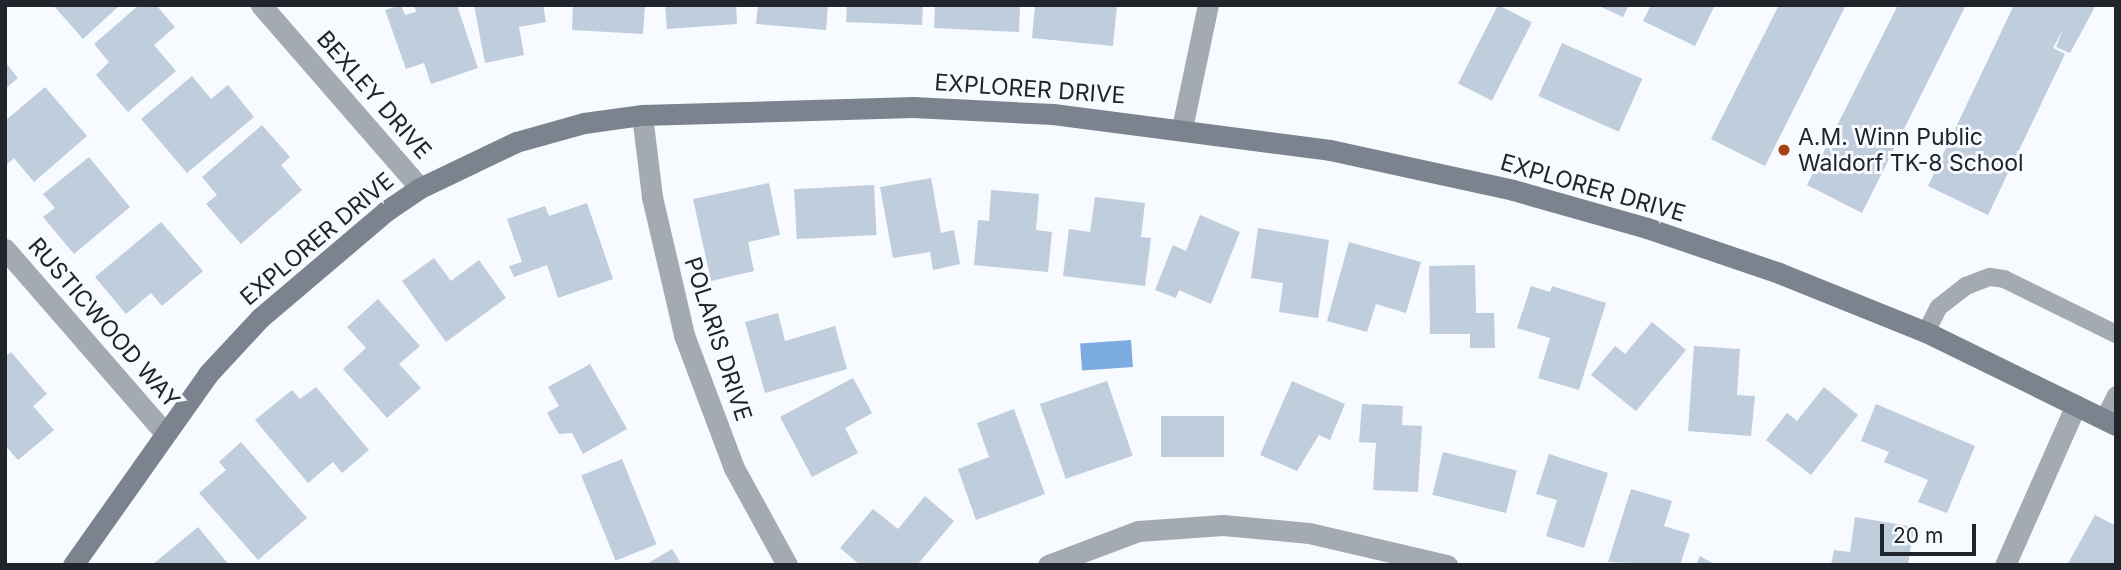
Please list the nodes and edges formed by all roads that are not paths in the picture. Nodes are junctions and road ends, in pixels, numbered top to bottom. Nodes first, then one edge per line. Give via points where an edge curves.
1 (261, 5) edge
2 (1208, 5) edge
3 (642, 115) junction
4 (1182, 128) junction
5 (420, 188) junction
6 (5, 249) edge
7 (1926, 332) junction
8 (2116, 334) edge
9 (2116, 395) edge
10 (2076, 405) junction
11 (2110, 422) edge
12 (164, 432) junction
13 (73, 565) edge
14 (787, 565) edge
15 (1048, 565) edge
16 (1447, 565) edge
17 (2006, 565) edge

1 - 5 street, BEXLEY DRIVE
2 - 4 street
3 - 4 street, EXPLORER DRIVE via 913,107 1053,114
3 - 5 street, EXPLORER DRIVE via 584,123 516,142
3 - 14 street, POLARIS DRIVE via 652,197 684,335 734,468
4 - 7 street, EXPLORER DRIVE via 1330,150 1513,190 1779,273
5 - 12 street, EXPLORER DRIVE via 357,233 260,318 208,374
6 - 12 street, RUSTICWOOD WAY
7 - 8 lane via 1939,307 1966,286 1990,277 2004,279
7 - 10 street, EXPLORER DRIVE
9 - 11 lane
10 - 11 street, EXPLORER DRIVE
10 - 17 street
12 - 13 street, EXPLORER DRIVE
15 - 16 street via 1105,539 1171,525 1309,533

